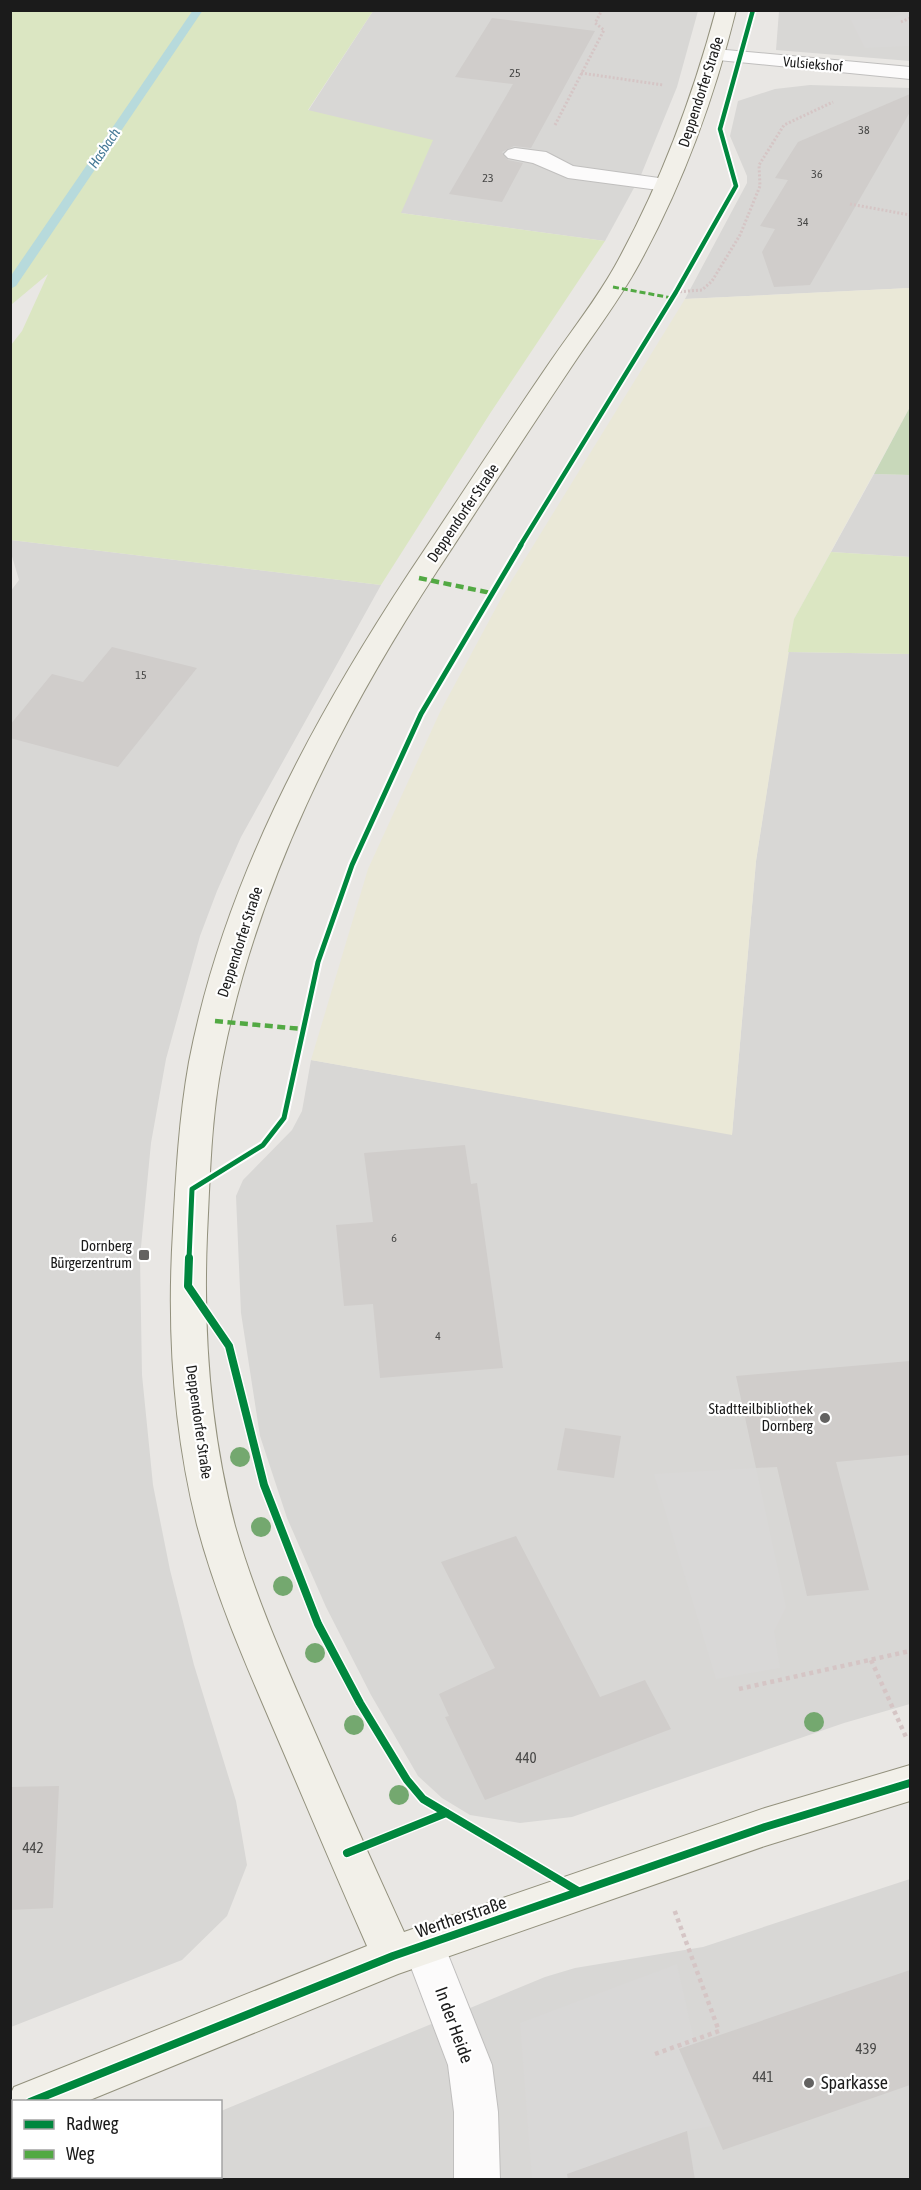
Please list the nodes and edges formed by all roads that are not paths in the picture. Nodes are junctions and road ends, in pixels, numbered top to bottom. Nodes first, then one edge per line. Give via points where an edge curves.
1 (726, 10) edge
2 (715, 55) junction
3 (910, 73) edge
4 (515, 154) dead end
5 (666, 185) junction
6 (910, 1783) edge
7 (409, 1951) junction
8 (35, 2100) edge
9 (477, 2180) edge

1 - 2 street, Deppendorfer Straße
2 - 3 street, Vulsiekshof
2 - 5 street, Deppendorfer Straße via 682,154
4 - 5 lane via 538,157 568,172
5 - 7 street, Deppendorfer Straße via 626,267 420,578 308,767 255,892 232,958 206,1063 192,1189 188,1317 190,1382 210,1499 227,1564 252,1634
6 - 7 street, Wertherstraße via 765,1827
7 - 8 street, Wertherstraße
7 - 9 street, In der Heide via 470,2065 476,2112

